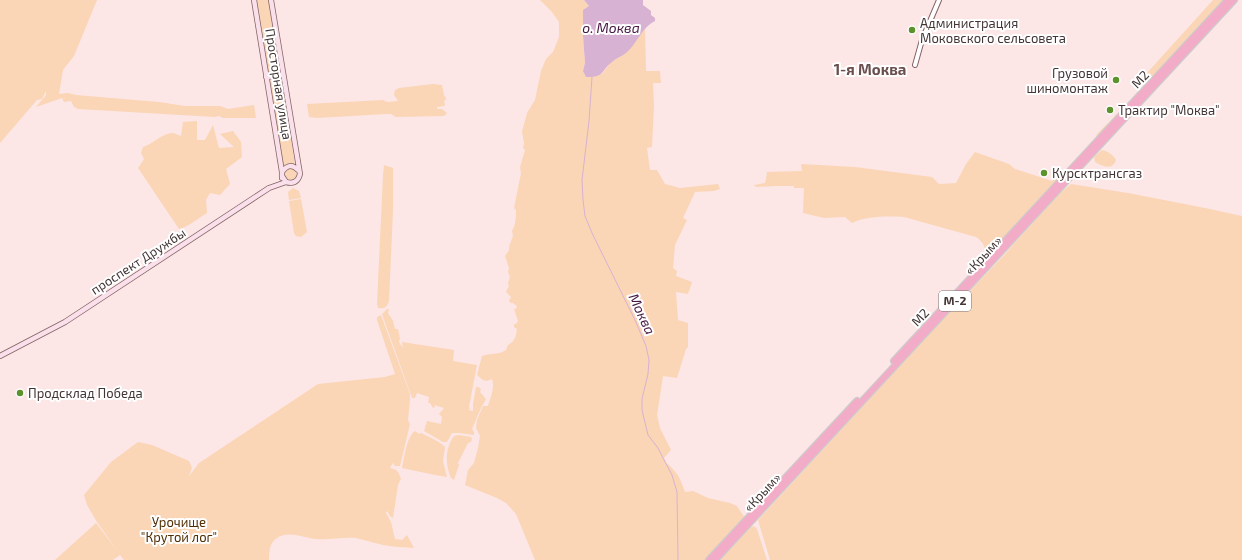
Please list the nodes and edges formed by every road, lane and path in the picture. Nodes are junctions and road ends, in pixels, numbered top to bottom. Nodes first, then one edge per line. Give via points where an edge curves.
1 (254, 0) edge
2 (271, 0) edge
3 (939, 0) edge
4 (1228, 0) edge
5 (1234, 0) edge
6 (915, 65) dead end
7 (283, 75) junction
8 (266, 77) junction
9 (298, 170) junction
10 (282, 174) junction
11 (286, 182) junction
12 (276, 185) junction
13 (0, 356) edge
14 (709, 560) edge
15 (715, 560) edge

1 - 8 main road, Просторная улица
2 - 7 main road, Просторная улица
3 - 6 street via 922,40
4 - 14 highway, М2
5 - 15 highway, «Крым» / М-2
7 - 8 main road
7 - 9 main road, Просторная улица
8 - 10 main road, Просторная улица
9 - 10 main road via 290,166 285,168
9 - 11 main road via 300,174 296,182
10 - 11 main road
10 - 12 main road via 280,182
11 - 12 main road, проспект Дружбы
12 - 13 main road, проспект Дружбы via 65,322

